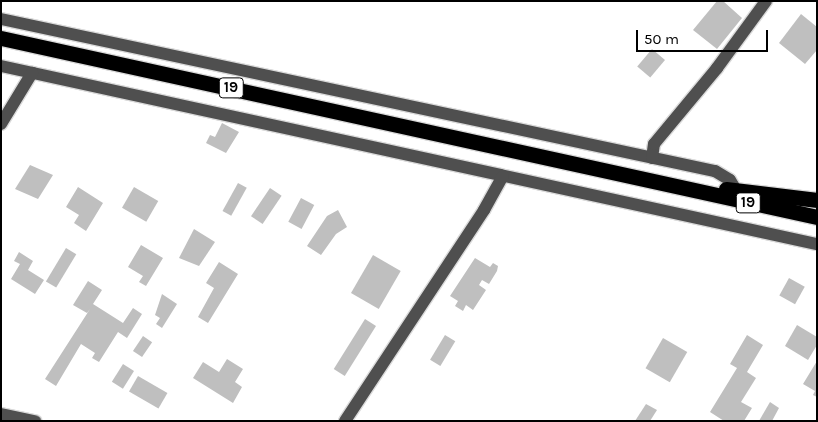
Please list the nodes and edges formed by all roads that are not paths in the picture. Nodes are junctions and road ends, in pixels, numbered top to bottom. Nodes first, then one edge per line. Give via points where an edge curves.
1 (766, 1) edge
2 (1, 18) edge
3 (1, 38) edge
4 (154, 52) junction
5 (1, 66) edge
6 (150, 70) junction
7 (32, 73) junction
8 (1, 124) edge
9 (652, 158) junction
10 (503, 176) junction
11 (681, 185) junction
12 (736, 190) junction
13 (817, 200) edge
14 (817, 217) edge
15 (817, 244) edge
16 (1, 414) edge
17 (35, 421) edge
18 (345, 421) edge

1 - 9 street via 654,144
2 - 4 street
3 - 6 highway, 19
4 - 6 street
4 - 9 street
5 - 7 street
6 - 11 highway, 19
7 - 8 street
7 - 10 street
9 - 12 street via 715,171 725,175
10 - 15 street
10 - 18 street
11 - 12 highway, 19
11 - 14 highway, 19
12 - 13 highway, 19
16 - 17 street

